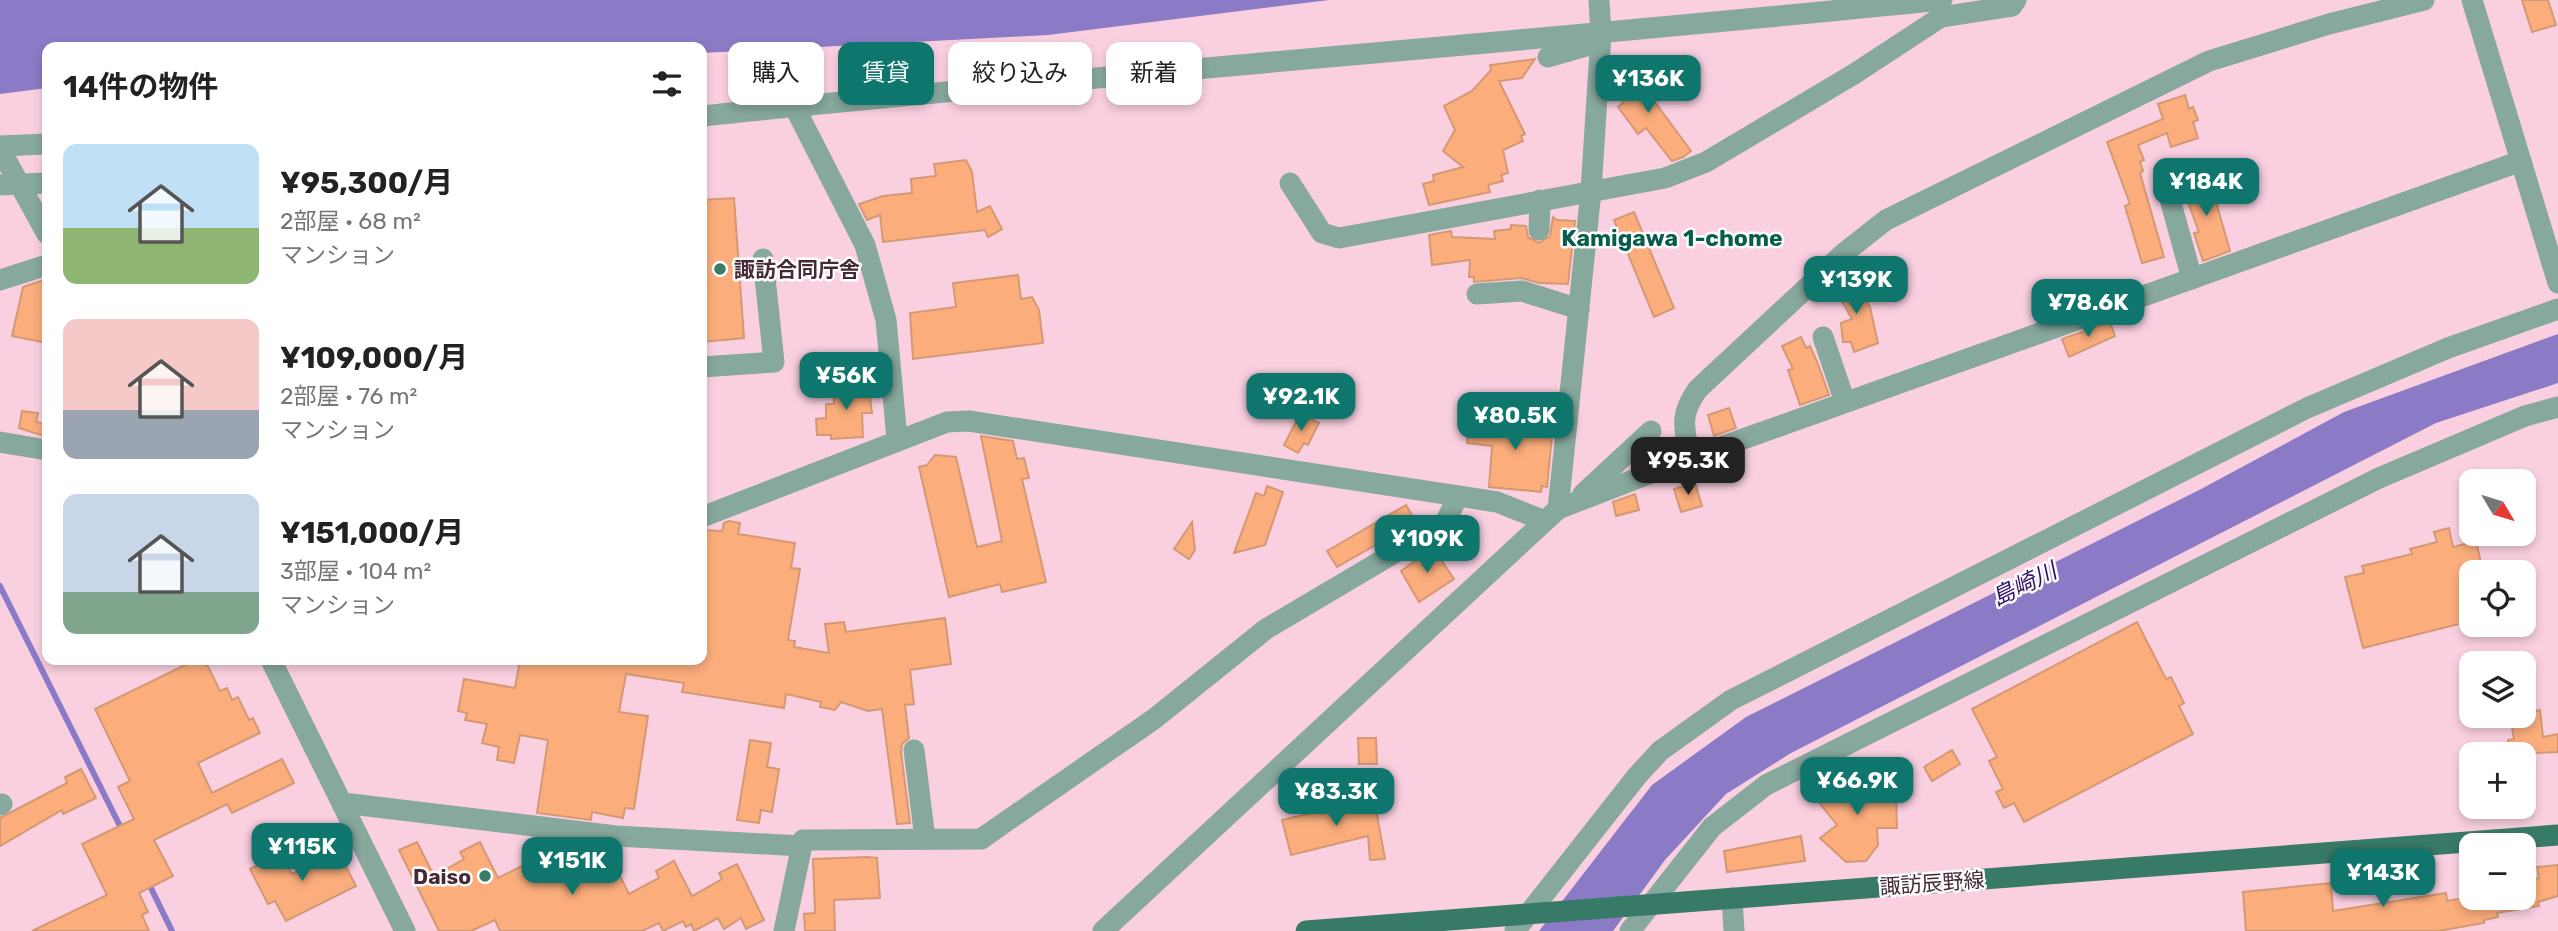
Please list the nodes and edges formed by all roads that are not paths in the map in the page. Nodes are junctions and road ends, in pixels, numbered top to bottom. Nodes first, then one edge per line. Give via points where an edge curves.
1 (1599, 0) edge
2 (1942, 0) edge
3 (2016, 0) edge
4 (2424, 0) edge
5 (2472, 0) edge
6 (1601, 33) junction
7 (1548, 57) dead end
8 (794, 106) junction
9 (707, 115) edge
10 (42, 144) edge
11 (0, 147) edge
12 (2521, 161) junction
13 (9, 180) edge
14 (42, 183) edge
15 (1290, 183) dead end
16 (2166, 184) dead end
17 (1591, 191) junction
18 (1540, 200) junction
19 (42, 227) edge
20 (1539, 230) dead end
21 (763, 259) dead end
22 (42, 267) edge
23 (2192, 279) junction
24 (0, 280) edge
25 (2558, 283) edge
26 (1477, 294) dead end
27 (1579, 309) junction
28 (2558, 309) edge
29 (1823, 337) dead end
30 (707, 367) edge
31 (1845, 402) junction
32 (2558, 407) edge
33 (1651, 431) dead end
34 (897, 439) junction
35 (0, 442) edge
36 (42, 449) edge
37 (1690, 458) junction
38 (1458, 496) junction
39 (1560, 510) junction
40 (707, 515) edge
41 (274, 665) edge
42 (914, 750) dead end
43 (343, 803) junction
44 (2558, 835) edge
45 (925, 839) junction
46 (802, 846) junction
47 (1732, 898) junction
48 (1644, 906) junction
49 (1527, 920) edge
50 (405, 931) edge
51 (784, 931) edge
52 (1103, 931) edge
53 (1306, 931) edge
54 (1630, 931) edge
55 (1734, 931) edge

1 - 6 street
2 - 6 street
3 - 17 street via 2012,6 1941,17 1706,162 1665,178
4 - 37 street via 2329,23 2209,61 1886,220 1844,253 1698,389 1686,406 1684,428
5 - 12 street
6 - 7 street
6 - 8 street
6 - 17 street
8 - 9 street
8 - 34 street via 865,245 886,320
10 - 11 street
11 - 13 street
12 - 23 street
12 - 25 street
13 - 14 street
13 - 19 street
15 - 18 street via 1322,233 1339,238
16 - 23 street
17 - 18 street
17 - 27 street
18 - 20 street
21 - 30 street via 774,362
22 - 24 street
23 - 31 street
26 - 27 street via 1522,291
27 - 39 street
28 - 49 street via 2448,348 2307,408 1731,700 1644,767 1599,820
29 - 31 street
31 - 37 street
32 - 48 street via 2525,416 2379,478 1766,785 1712,827
33 - 39 street
34 - 38 street via 947,422 969,421
34 - 40 street
35 - 36 street
37 - 39 street
38 - 39 street
38 - 45 street via 1444,523 1266,629 1154,719 981,839
39 - 52 street
41 - 43 street
42 - 45 street
43 - 46 street via 616,836
43 - 50 street
44 - 47 main road, 諏訪辰野線
45 - 46 street via 803,840
46 - 51 street
47 - 48 main road, 諏訪辰野線
47 - 55 street
48 - 49 main road, 諏訪辰野線
48 - 54 street
49 - 53 main road, 諏訪辰野線

